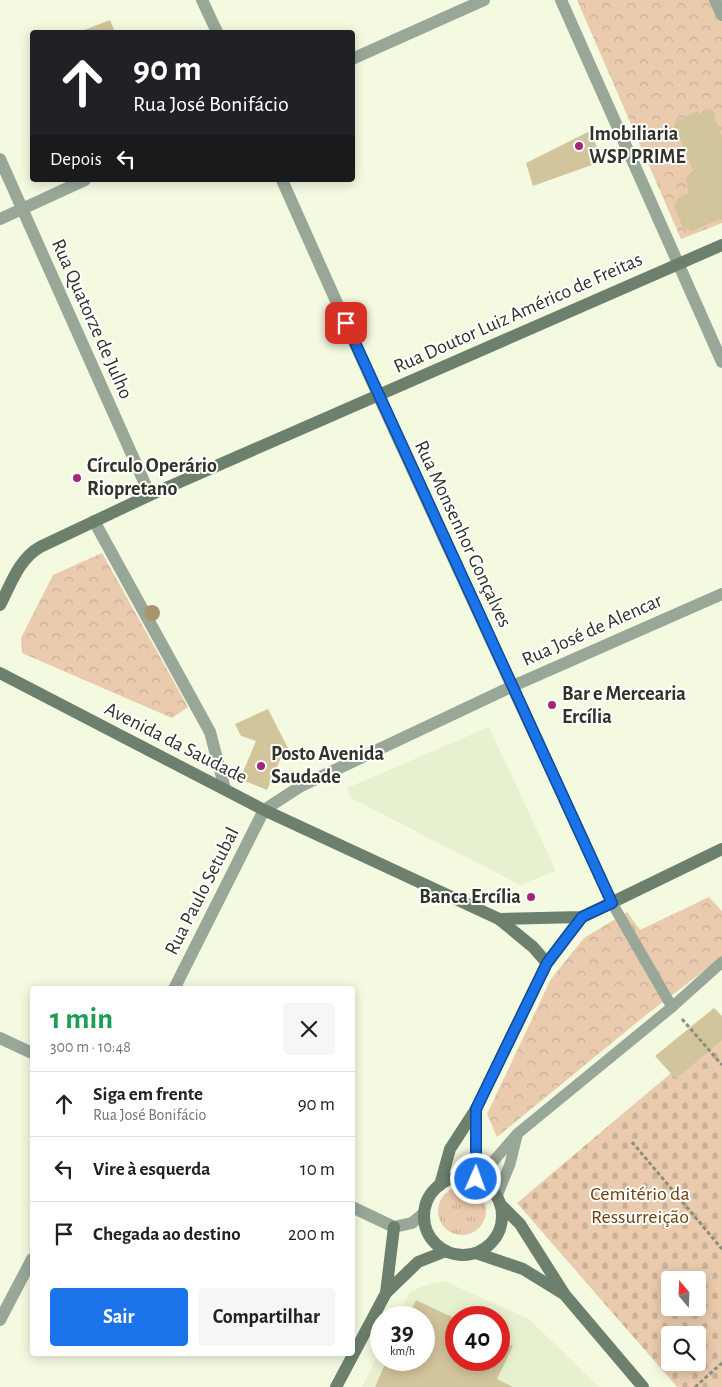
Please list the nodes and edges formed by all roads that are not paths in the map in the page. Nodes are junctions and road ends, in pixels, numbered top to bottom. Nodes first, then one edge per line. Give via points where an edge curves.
1 (202, 0) edge
2 (484, 0) edge
3 (561, 0) edge
4 (715, 0) edge
5 (722, 15) edge
6 (216, 30) edge
7 (355, 58) edge
8 (0, 159) edge
9 (81, 182) edge
10 (283, 182) edge
11 (22, 209) junction
12 (0, 219) edge
13 (722, 244) edge
14 (678, 264) junction
15 (722, 362) edge
16 (378, 395) junction
17 (150, 494) junction
18 (94, 521) junction
19 (722, 594) edge
20 (0, 605) edge
21 (0, 673) edge
22 (512, 686) junction
23 (225, 789) junction
24 (264, 810) junction
25 (722, 850) edge
26 (612, 903) junction
27 (582, 917) junction
28 (499, 919) junction
29 (722, 962) edge
30 (547, 963) junction
31 (176, 986) edge
32 (672, 1007) junction
33 (0, 1038) edge
34 (30, 1052) edge
35 (476, 1109) junction
36 (517, 1134) junction
37 (477, 1180) junction
38 (440, 1185) junction
39 (499, 1200) junction
40 (355, 1208) edge
41 (424, 1213) junction
42 (394, 1227) junction
43 (446, 1251) junction
44 (476, 1253) junction
45 (30, 1263) edge
46 (386, 1293) junction
47 (564, 1295) junction
48 (0, 1320) edge
49 (355, 1351) edge
50 (352, 1356) edge
51 (336, 1387) edge
52 (643, 1387) edge

1 - 6 street
2 - 7 street
3 - 14 street
4 - 5 street
8 - 11 street, Rua Quatorze de Julho
9 - 11 street
10 - 16 street, Rua Monsenhor Gonçalves
11 - 12 street
11 - 17 street, Rua Quatorze de Julho
13 - 14 street, Rua Doutor Luiz Américo de Freitas
14 - 15 street
14 - 16 street, Rua Doutor Luiz Américo de Freitas
16 - 17 street, Rua Doutor Luiz Américo de Freitas
16 - 22 street, Rua Monsenhor Gonçalves
17 - 18 street, Rua Doutor Luiz Américo de Freitas
18 - 20 street, Rua Doutor Luiz Américo de Freitas via 32,551
18 - 23 street via 210,732
19 - 22 street, Rua José de Alencar
21 - 23 street, Avenida da Saudade
22 - 24 street, Rua José de Alencar via 301,786
22 - 26 street, Rua Monsenhor Gonçalves
23 - 24 street, Avenida da Saudade
24 - 28 street, Avenida da Saudade
24 - 31 street, Rua Paulo Setubal
25 - 26 street
26 - 27 street
26 - 32 lane
27 - 28 street, Avenida da Saudade
27 - 30 street
28 - 30 street, Avenida da Saudade
29 - 32 lane
30 - 35 street
32 - 36 lane
33 - 34 street
35 - 37 street
35 - 38 street via 450,1149
36 - 37 lane
36 - 39 lane
37 - 38 street via 457,1178
37 - 39 street via 486,1184
38 - 41 street via 432,1193
39 - 44 street via 501,1222 495,1239
39 - 47 street via 520,1224
40 - 42 street
41 - 42 street via 412,1223
41 - 43 street via 427,1231
42 - 46 street
43 - 44 street via 466,1255
43 - 46 street via 418,1262
44 - 47 street via 523,1269
45 - 48 street
46 - 49 street
47 - 52 street
50 - 51 street

